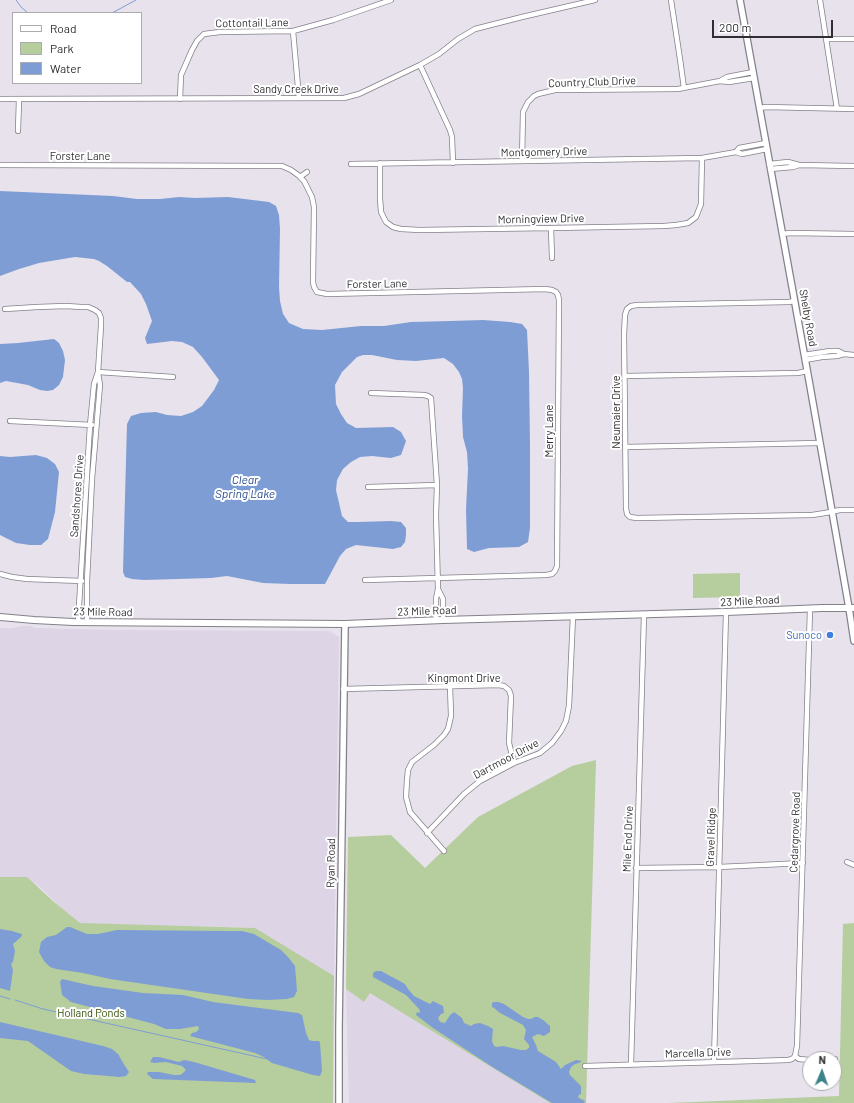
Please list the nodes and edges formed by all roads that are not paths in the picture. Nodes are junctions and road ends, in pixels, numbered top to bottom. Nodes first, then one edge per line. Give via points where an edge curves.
1 (391, 0) edge
2 (594, 0) edge
3 (670, 0) edge
4 (740, 0) edge
5 (820, 0) edge
6 (293, 31) junction
7 (826, 40) junction
8 (854, 40) edge
9 (420, 65) junction
10 (753, 75) junction
11 (684, 88) junction
12 (299, 98) junction
13 (0, 99) edge
14 (18, 99) junction
15 (180, 99) junction
16 (760, 108) junction
17 (837, 109) junction
18 (854, 109) edge
19 (18, 131) dead end
20 (766, 143) junction
21 (767, 150) junction
22 (736, 152) junction
23 (702, 158) junction
24 (522, 161) junction
25 (380, 163) junction
26 (453, 163) junction
27 (0, 164) edge
28 (351, 164) dead end
29 (770, 166) junction
30 (854, 166) edge
31 (307, 172) dead end
32 (300, 177) junction
33 (551, 228) junction
34 (782, 234) junction
35 (854, 234) edge
36 (552, 258) dead end
37 (556, 292) joint
38 (794, 301) junction
39 (5, 309) dead end
40 (854, 355) edge
41 (804, 357) junction
42 (807, 371) junction
43 (98, 372) junction
44 (624, 376) junction
45 (173, 377) dead end
46 (371, 393) dead end
47 (10, 421) dead end
48 (90, 425) junction
49 (96, 426) junction
50 (820, 443) junction
51 (625, 447) junction
52 (87, 476) junction
53 (93, 476) junction
54 (437, 485) junction
55 (368, 487) dead end
56 (854, 510) edge
57 (832, 512) junction
58 (84, 527) junction
59 (90, 527) junction
60 (0, 574) edge
61 (438, 578) junction
62 (365, 580) dead end
63 (80, 581) junction
64 (87, 581) junction
65 (852, 608) edge
66 (810, 609) junction
67 (726, 612) junction
68 (644, 615) junction
69 (573, 616) junction
70 (0, 617) edge
71 (440, 620) junction
72 (78, 622) junction
73 (87, 622) junction
74 (345, 624) junction
75 (854, 640) edge
76 (450, 686) junction
77 (343, 689) junction
78 (514, 763) junction
79 (428, 833) junction
80 (444, 851) dead end
81 (847, 862) dead end
82 (803, 864) junction
83 (854, 865) edge
84 (719, 867) junction
85 (636, 868) junction
86 (795, 1056) junction
87 (802, 1059) edge
88 (714, 1062) junction
89 (631, 1065) junction
90 (585, 1066) dead end
91 (339, 1103) edge

1 - 6 street, Cottontail Lane
2 - 9 street, Sandy Creek Drive via 474,29
3 - 11 street
4 - 10 street, Shelby Road
5 - 7 street
6 - 12 street
6 - 15 street, Cottontail Lane via 204,34 192,50 185,66 181,78
7 - 8 street
7 - 17 street
9 - 12 street, Sandy Creek Drive via 349,97
9 - 26 street via 450,130
10 - 11 street, Country Club Drive via 729,82 720,81
10 - 16 street, Shelby Road
11 - 24 street, Country Club Drive via 555,90 538,94 530,99 523,112
12 - 15 street, Sandy Creek Drive
13 - 14 street, Sandy Creek Drive
14 - 15 street, Sandy Creek Drive
14 - 19 street
16 - 17 street
16 - 20 street, Shelby Road
17 - 18 street
20 - 21 street, Shelby Road
20 - 22 street, Montgomery Drive via 739,148
21 - 22 street, Montgomery Drive via 742,154
21 - 29 street, Shelby Road
22 - 23 street, Montgomery Drive
23 - 24 street, Montgomery Drive
23 - 33 street, Morningview Drive via 701,204 696,217 688,223 664,226
24 - 26 street, Montgomery Drive
25 - 26 street, Montgomery Drive
25 - 28 street, Montgomery Drive
25 - 33 street, Morningview Drive via 381,212 386,222 393,227 420,230
27 - 32 street, Forster Lane via 282,166
29 - 30 street
29 - 34 street, Shelby Road
31 - 32 street
32 - 37 street, Forster Lane via 312,197 314,207 314,287 317,292 327,294 545,289
33 - 36 street
34 - 35 street
34 - 38 street, Shelby Road
37 - 61 street, Merry Lane via 559,300 558,566 552,574 546,575
38 - 41 street, Shelby Road
38 - 44 street, Neumaier Drive via 637,305 629,308 625,320
39 - 43 street, Sandshores Drive via 66,306 88,307 95,310 99,313 101,321
40 - 41 street
41 - 42 street, Shelby Road
42 - 44 street
42 - 50 street, Shelby Road
43 - 45 street
43 - 48 street, Sandshores Drive via 94,384
43 - 49 street, Sandshores Drive via 100,384
44 - 51 street, Neumaier Drive
46 - 54 street via 430,397
47 - 48 street
48 - 49 street
48 - 52 street, Sandshores Drive
49 - 53 street, Sandshores Drive
50 - 51 street
50 - 57 street, Shelby Road
51 - 57 street, Neumaier Drive via 628,516 637,518 813,515
52 - 53 street
52 - 58 street, Sandshores Drive
53 - 59 street, Sandshores Drive
54 - 55 street
54 - 61 street
56 - 57 street
57 - 65 street, Shelby Road
58 - 59 street
58 - 63 street, Sandshores Drive
59 - 64 street, Sandshores Drive
60 - 63 street via 27,579
61 - 62 street
61 - 71 street via 436,598
63 - 64 street
63 - 72 street, Sandshores Drive
64 - 73 street, Sandshores Drive
65 - 66 main road, 23 Mile Road
65 - 75 street, Shelby Road
66 - 67 main road, 23 Mile Road
66 - 82 street, Cedargrove Road
67 - 68 main road, 23 Mile Road
67 - 84 street, Gravel Ridge
68 - 69 main road, 23 Mile Road
68 - 85 street, Mile End Drive
69 - 71 main road, 23 Mile Road
69 - 78 street, Dartmoor Drive via 570,700 566,721 557,738 545,749
70 - 72 main road, 23 Mile Road
71 - 74 main road, 23 Mile Road
72 - 73 main road, 23 Mile Road
73 - 74 main road, 23 Mile Road
74 - 77 street, Ryan Road
76 - 77 street, Kingmont Drive
76 - 78 street, Kingmont Drive via 498,685 509,690 509,743
76 - 79 street via 451,716 448,729 434,745 412,762 407,775 406,798 409,809
77 - 91 street, Ryan Road
78 - 79 street, Dartmoor Drive via 485,778 469,790
79 - 80 street
81 - 83 street
82 - 84 street
82 - 86 street, Cedargrove Road
84 - 85 street
84 - 88 street, Gravel Ridge
85 - 89 street, Mile End Drive
86 - 87 street, Marcella Drive
86 - 88 street, Marcella Drive via 788,1060
88 - 89 street, Marcella Drive
89 - 90 street, Marcella Drive

